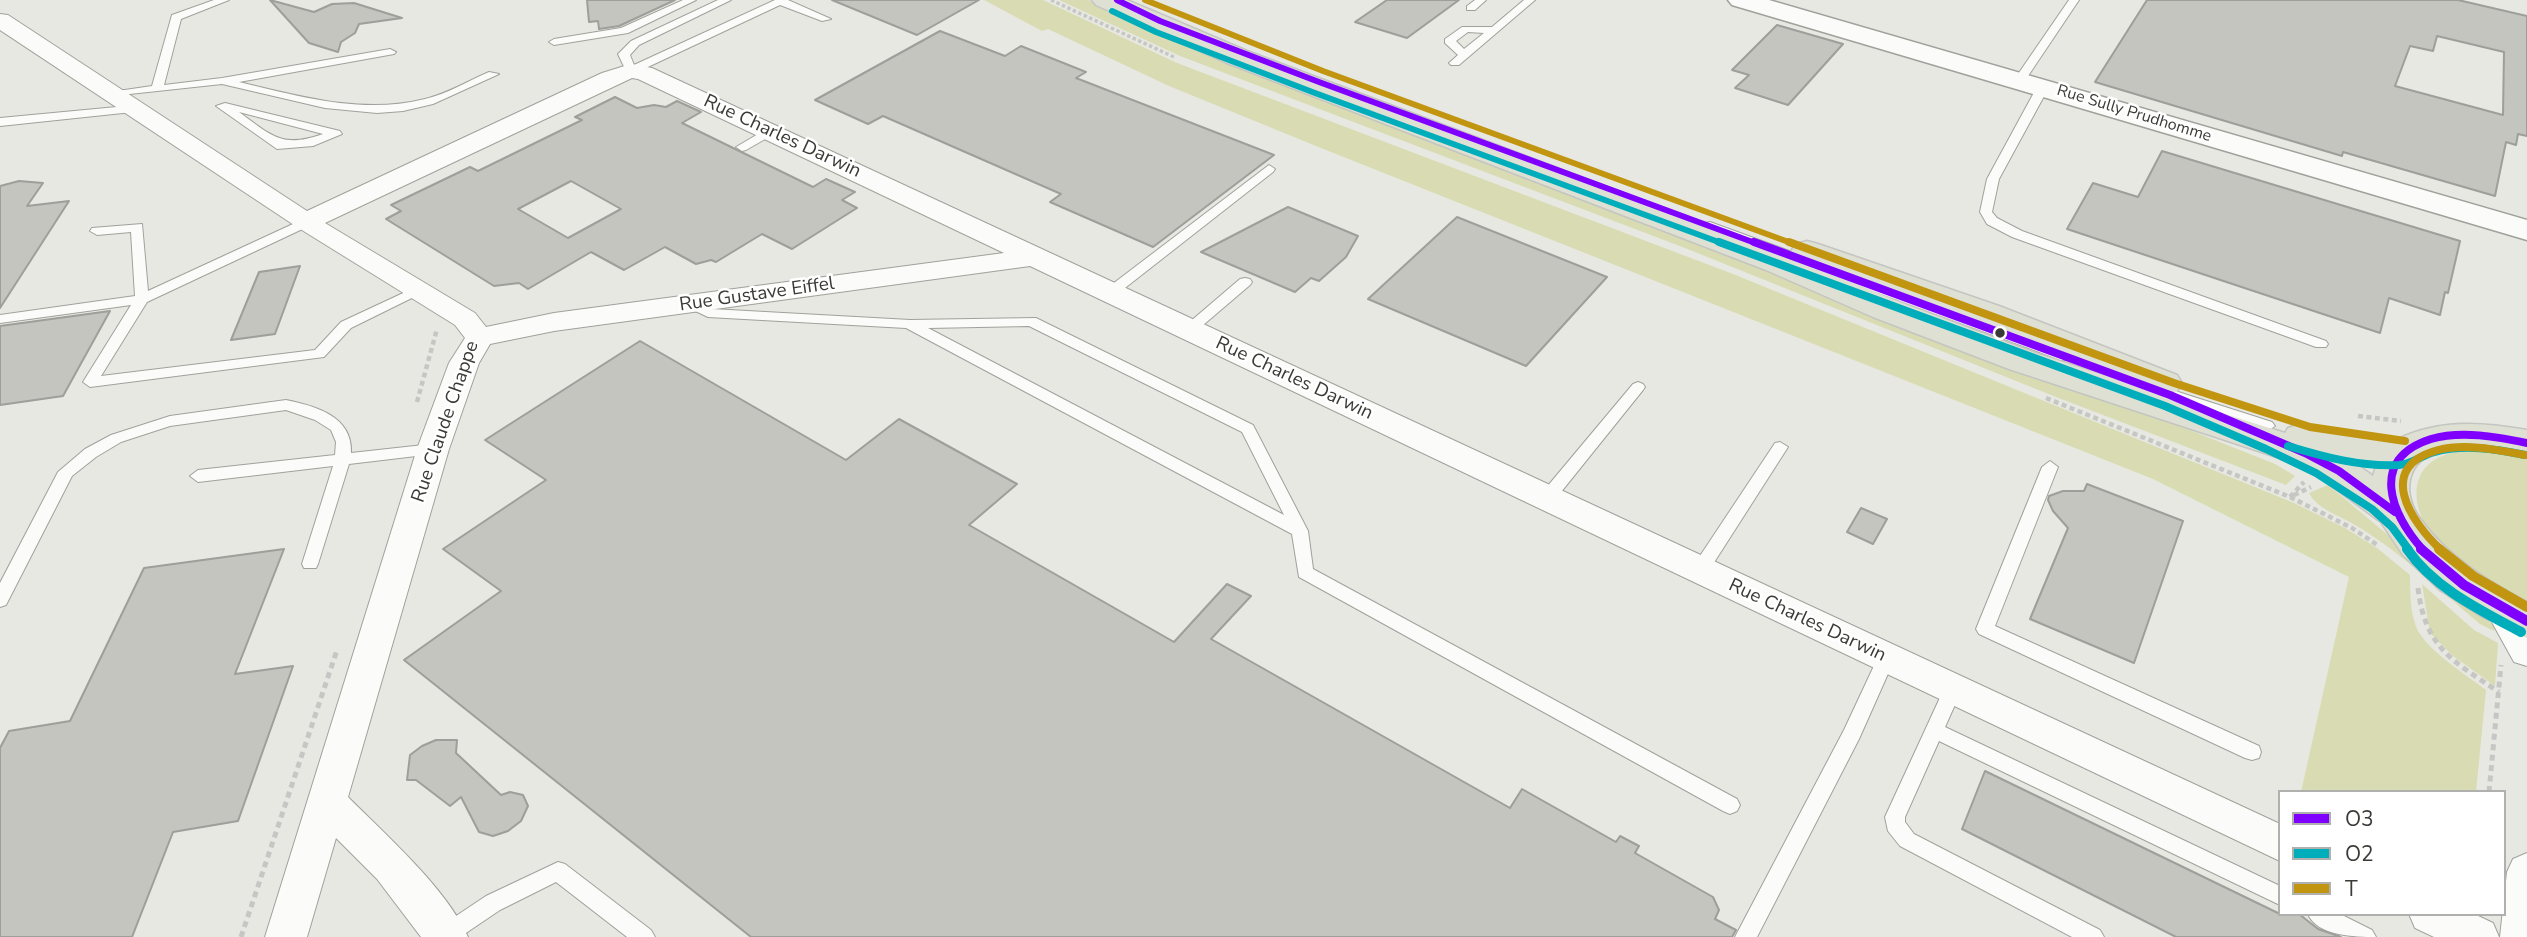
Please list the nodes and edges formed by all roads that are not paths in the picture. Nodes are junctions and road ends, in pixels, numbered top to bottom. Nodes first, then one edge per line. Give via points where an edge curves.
1 (224, 0) edge
2 (691, 0) edge
3 (726, 0) edge
4 (1105, 0) edge
5 (1116, 0) edge
6 (1130, 0) edge
7 (1481, 0) edge
8 (1530, 0) edge
9 (1741, 0) edge
10 (2074, 0) edge
11 (782, 1) edge
12 (1471, 8) dead end
13 (826, 19) dead end
14 (0, 20) edge
15 (1494, 30) junction
16 (554, 42) dead end
17 (390, 51) dead end
18 (631, 71) junction
19 (493, 74) dead end
20 (222, 81) junction
21 (2032, 83) junction
22 (137, 97) junction
23 (222, 106) junction
24 (0, 122) edge
25 (770, 131) junction
26 (742, 147) dead end
27 (1269, 169) dead end
28 (306, 222) junction
29 (2527, 230) edge
30 (97, 231) dead end
31 (1037, 257) junction
32 (1245, 282) dead end
33 (1111, 292) junction
34 (410, 295) junction
35 (142, 299) junction
36 (692, 303) junction
37 (0, 318) edge
38 (909, 324) junction
39 (1190, 329) junction
40 (479, 338) junction
41 (2321, 344) dead end
42 (1638, 387) dead end
43 (2266, 432) junction
44 (2520, 437) edge
45 (1780, 447) dead end
46 (418, 450) junction
47 (2403, 453) junction
48 (342, 460) junction
49 (2050, 467) dead end
50 (198, 476) dead end
51 (1546, 498) junction
52 (2395, 512) junction
53 (1300, 531) junction
54 (310, 564) dead end
55 (1700, 570) junction
56 (0, 600) edge
57 (2514, 614) edge
58 (2514, 654) edge
59 (1886, 658) junction
60 (1953, 689) junction
61 (1934, 730) junction
62 (2252, 752) dead end
63 (326, 802) junction
64 (1730, 805) dead end
65 (2278, 842) edge
66 (2527, 872) edge
67 (2278, 895) edge
68 (2322, 916) edge
69 (2434, 916) edge
70 (446, 936) edge
71 (286, 937) edge
72 (644, 937) edge
73 (1746, 937) edge
74 (2093, 937) edge
75 (2365, 937) edge
76 (2478, 937) edge
77 (2521, 937) edge

1 - 22 lane via 176,16
2 - 16 lane via 624,31
3 - 18 lane via 635,43 624,54
4 - 43 main road via 1237,57 2010,356
5 - 43 lane via 1306,77
6 - 43 main road via 1315,74 1792,247 2046,333
7 - 12 lane
8 - 15 lane
9 - 21 street, Rue Sully Prudhomme
10 - 21 lane
11 - 13 lane
11 - 18 lane
14 - 22 street, Rue Claude Chappe
15 - 15 lane via 1465,29 1449,41 1459,59
17 - 20 lane
18 - 25 street, Rue Charles Darwin via 655,77
18 - 28 street
19 - 20 lane via 428,102 371,110 346,109
20 - 22 lane
20 - 23 lane
21 - 29 street, Rue Sully Prudhomme
21 - 41 lane via 1993,178 1986,212 1992,221
22 - 24 lane
22 - 28 street, Rue Claude Chappe
23 - 23 lane via 233,107 336,134 313,142 277,145
25 - 26 lane
25 - 31 street, Rue Charles Darwin
27 - 33 lane
28 - 34 street, Rue Claude Chappe
28 - 35 lane
30 - 35 lane via 137,227
31 - 33 street, Rue Charles Darwin
31 - 36 street, Rue Gustave Eiffel
32 - 39 lane
33 - 39 street, Rue Charles Darwin
34 - 35 lane via 346,325 319,354 90,382
34 - 40 street, Rue Claude Chappe via 465,319
35 - 37 lane
36 - 38 lane via 708,313
36 - 40 street, Rue Gustave Eiffel via 511,329
38 - 53 lane
38 - 53 lane via 1031,321 1248,429
39 - 51 street, Rue Charles Darwin
40 - 46 street, Rue Claude Chappe
42 - 51 lane
43 - 47 main road
43 - 52 main road via 2339,471
44 - 47 main road via 2445,437
45 - 55 lane
46 - 48 lane
46 - 63 street, Rue Claude Chappe
47 - 52 main road via 2391,469 2389,489
48 - 50 lane
48 - 54 lane
48 - 56 lane via 344,440 336,427 306,409 286,405 153,423 129,432 83,457 66,472
49 - 62 lane via 1985,629
51 - 55 street, Rue Charles Darwin
52 - 57 main road via 2417,544 2453,577
53 - 64 lane via 1305,572
55 - 59 street, Rue Charles Darwin
57 - 58 street
59 - 60 street, Rue Charles Darwin
59 - 73 lane
60 - 61 lane
60 - 65 street, Rue Charles Darwin
61 - 67 lane
61 - 74 lane via 1895,817 1901,833
63 - 70 street via 391,866
63 - 71 street, Rue Claude Chappe
66 - 77 street
68 - 75 lane
69 - 76 street
70 - 72 lane via 493,904 558,871

